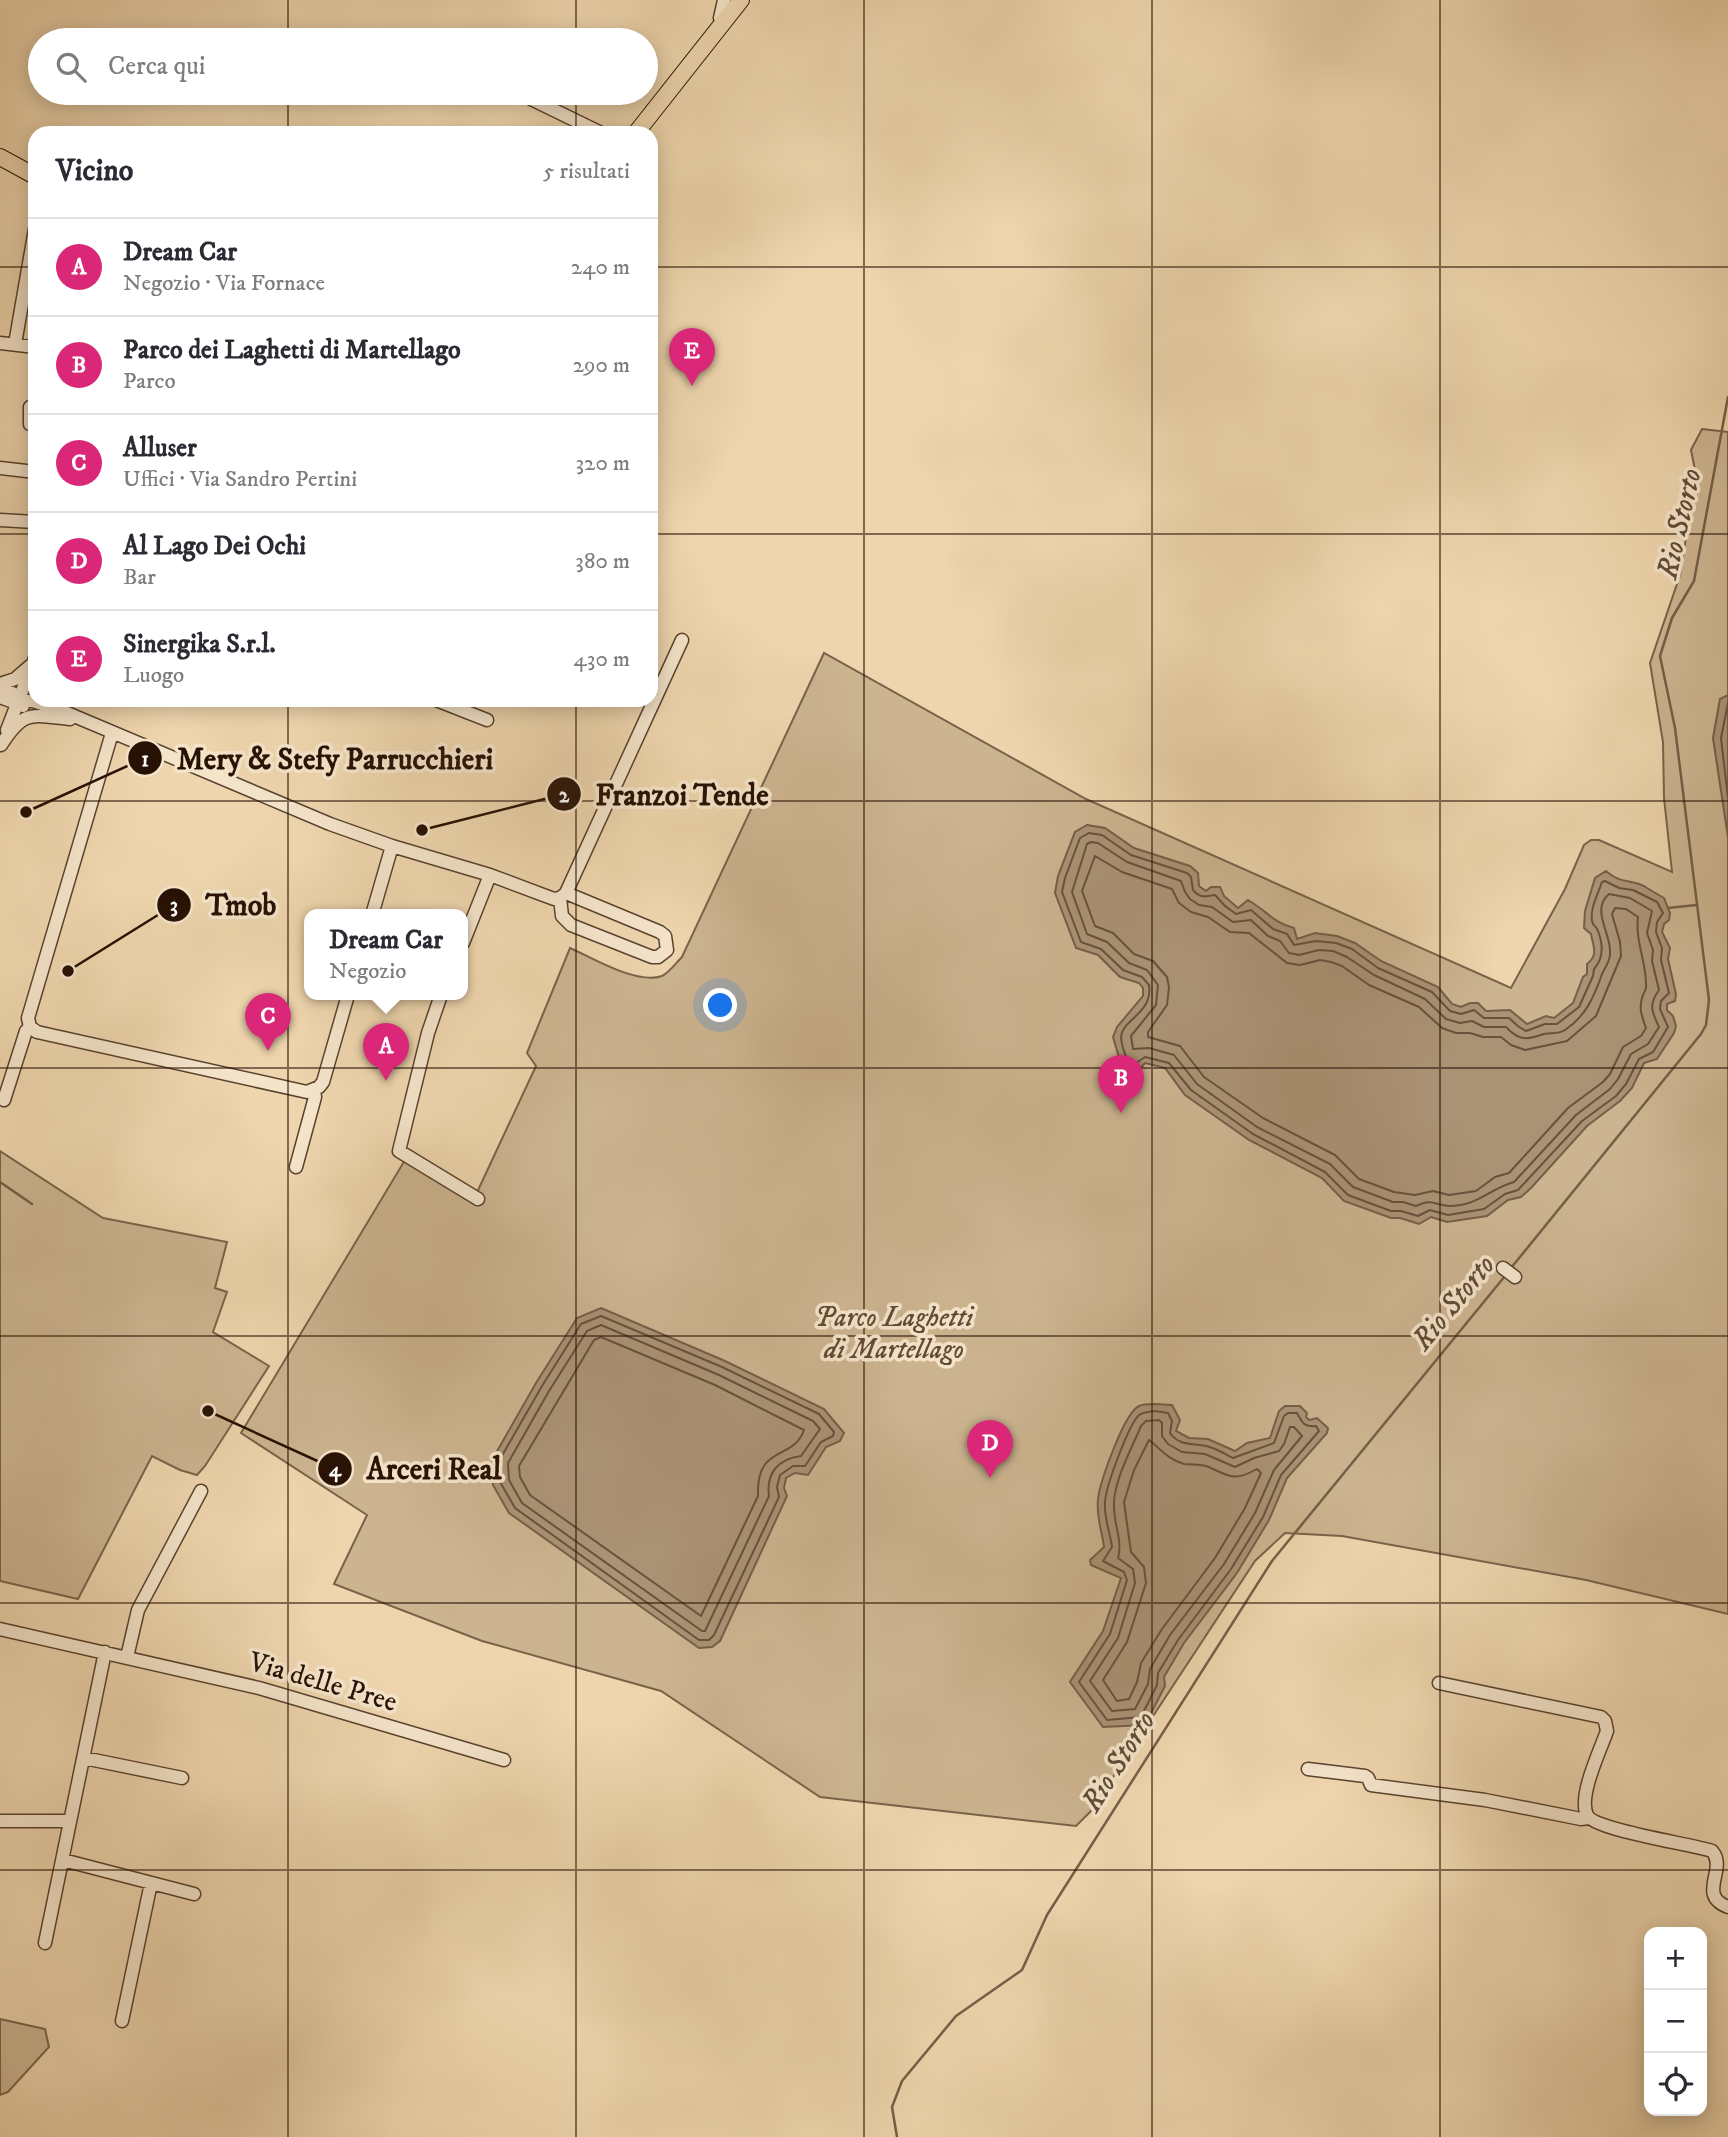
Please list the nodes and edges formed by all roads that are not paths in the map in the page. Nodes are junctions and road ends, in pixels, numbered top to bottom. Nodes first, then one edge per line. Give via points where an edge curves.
1 (724, 0) edge
2 (741, 0) edge
3 (724, 22) junction
4 (544, 105) edge
5 (587, 126) edge
6 (642, 126) edge
7 (0, 157) edge
8 (28, 172) edge
9 (28, 269) edge
10 (0, 343) edge
11 (15, 344) junction
12 (28, 346) edge
13 (0, 468) edge
14 (28, 471) edge
15 (0, 520) edge
16 (28, 522) edge
17 (682, 640) dead end
18 (28, 667) edge
19 (28, 677) edge
20 (0, 685) edge
21 (658, 692) edge
22 (0, 697) edge
23 (19, 701) junction
24 (28, 703) edge
25 (32, 707) edge
26 (44, 707) edge
27 (454, 707) edge
28 (651, 707) edge
29 (486, 720) dead end
30 (112, 733) junction
31 (0, 746) edge
32 (392, 846) junction
33 (490, 875) junction
34 (563, 896) junction
35 (374, 909) edge
36 (468, 930) edge
37 (347, 1000) edge
38 (439, 1000) edge
39 (30, 1027) junction
40 (314, 1090) junction
41 (4, 1100) dead end
42 (296, 1167) dead end
43 (478, 1199) dead end
44 (1503, 1268) dead end
45 (1515, 1277) dead end
46 (201, 1491) dead end
47 (0, 1629) edge
48 (105, 1652) junction
49 (127, 1657) junction
50 (1439, 1683) dead end
51 (84, 1758) junction
52 (504, 1760) dead end
53 (1308, 1769) dead end
54 (182, 1777) dead end
55 (1589, 1818) junction
56 (0, 1821) edge
57 (70, 1821) junction
58 (63, 1860) junction
59 (150, 1883) junction
60 (194, 1894) dead end
61 (1728, 1907) edge
62 (45, 1942) dead end
63 (122, 2021) dead end

1 - 3 street via 719,12
2 - 3 main road
3 - 6 main road
4 - 5 street
7 - 8 main road
9 - 11 street
10 - 11 street
11 - 12 street
13 - 14 street
15 - 16 street
17 - 21 street
18 - 20 street
19 - 23 street
20 - 23 street
22 - 23 street
22 - 31 street via 4,712
23 - 24 street
23 - 31 street
25 - 31 street
26 - 30 street
27 - 29 street
28 - 34 street
30 - 32 street
30 - 39 street via 28,1018
32 - 33 street
32 - 35 street
33 - 34 street via 554,899
33 - 36 street
34 - 34 street via 562,916 571,926 652,957 667,950 660,932
37 - 40 street via 323,1082
38 - 43 street via 399,1151
39 - 40 street
39 - 41 street
40 - 42 street
44 - 45 street
46 - 49 street via 138,1611
47 - 48 street, Via delle Pree
48 - 49 street, Via delle Pree
48 - 51 street
49 - 52 street, Via delle Pree via 259,1688
50 - 55 street via 1601,1717 1606,1731 1586,1797
51 - 54 street
51 - 57 street
53 - 55 street via 1365,1776 1371,1785
55 - 61 street via 1712,1851 1719,1862 1714,1894
56 - 57 street
57 - 58 street
58 - 59 street
58 - 62 street
59 - 60 street
59 - 63 street

